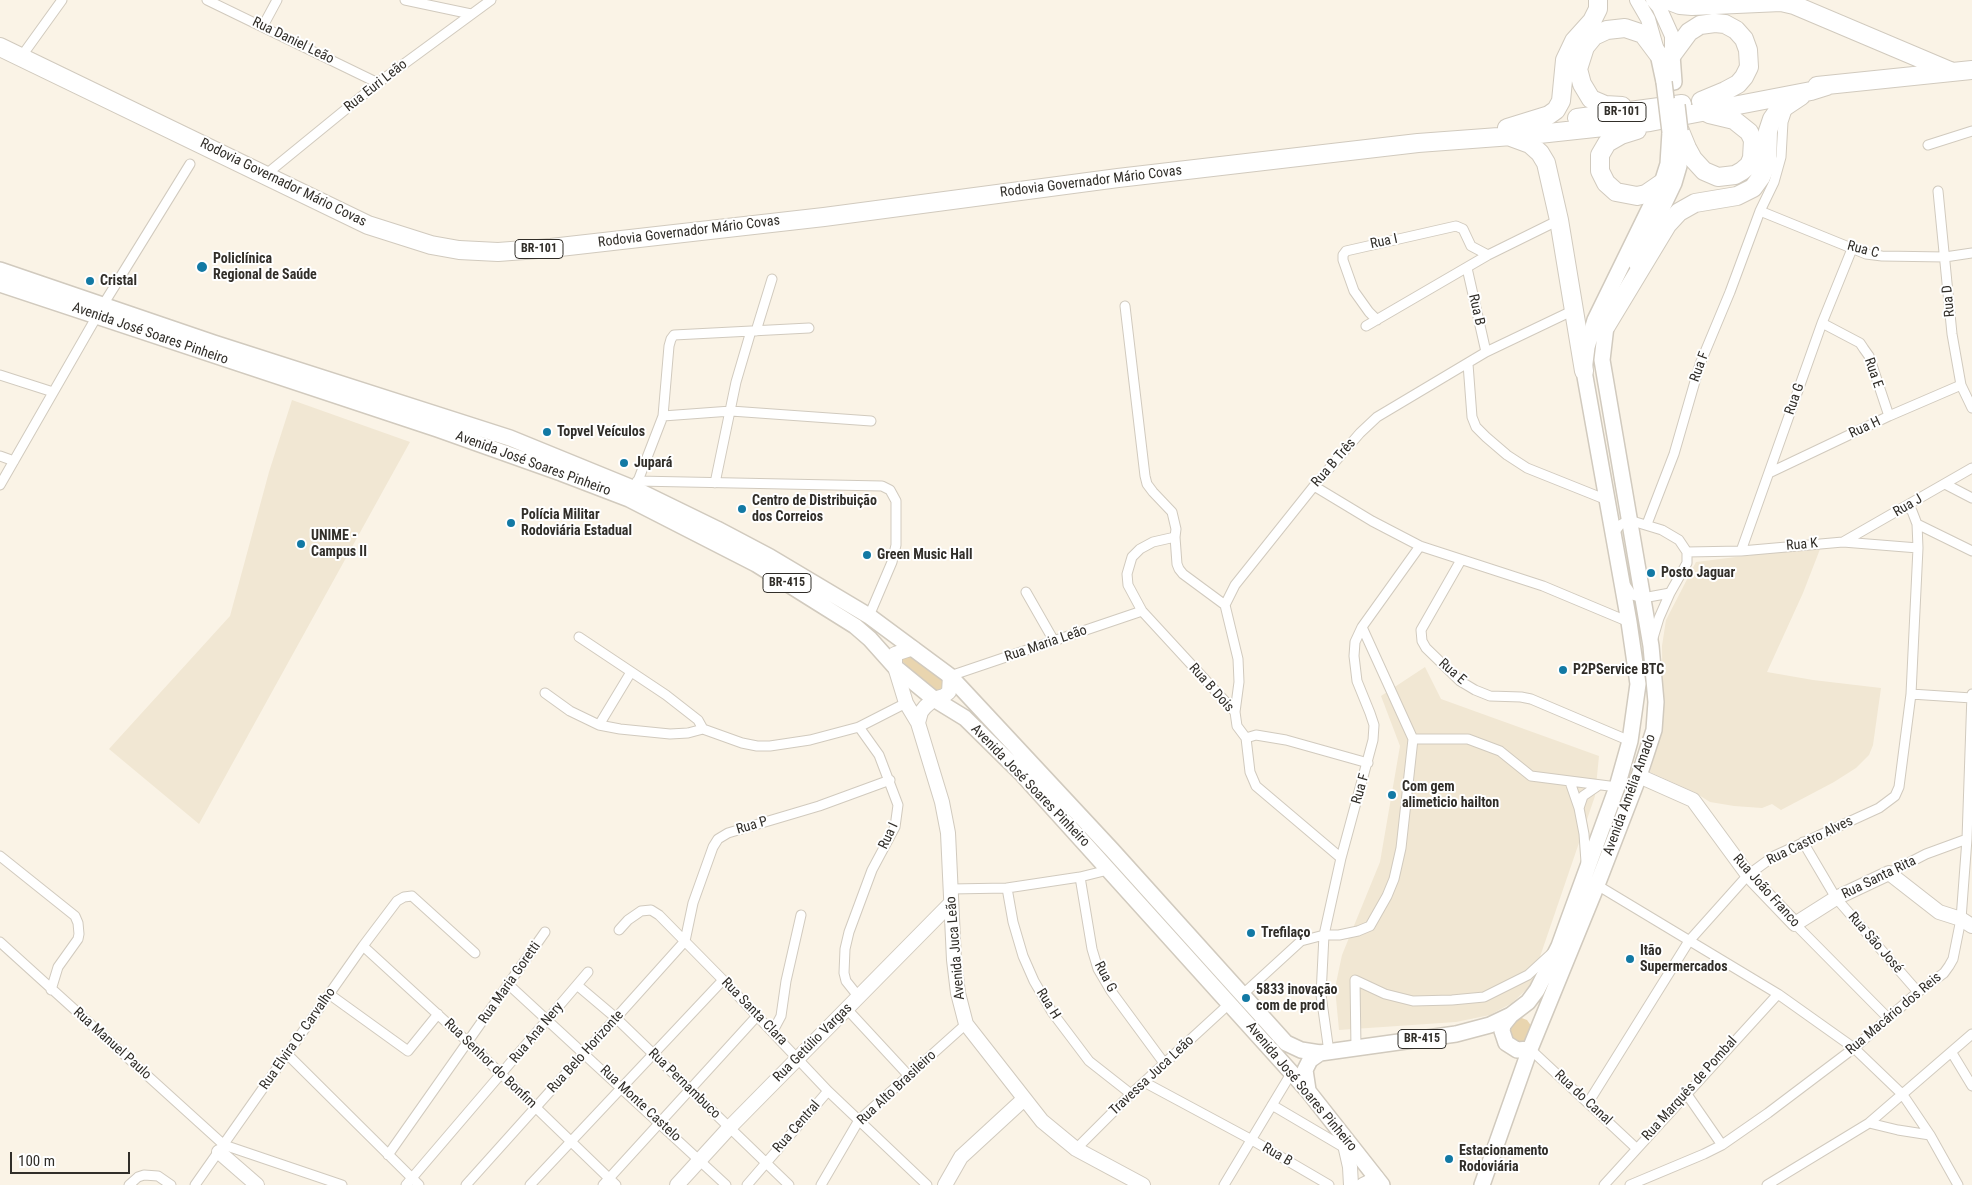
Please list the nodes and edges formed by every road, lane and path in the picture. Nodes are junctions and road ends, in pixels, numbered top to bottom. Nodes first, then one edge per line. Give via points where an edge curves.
1 (62, 0) edge
2 (207, 0) edge
3 (277, 0) edge
4 (405, 0) edge
5 (490, 0) edge
6 (1598, 0) edge
7 (1636, 0) edge
8 (1665, 0) edge
9 (470, 14) junction
10 (263, 26) junction
11 (0, 47) edge
12 (1665, 54) junction
13 (21, 57) junction
14 (1972, 70) edge
15 (1952, 72) junction
16 (378, 83) junction
17 (1819, 88) junction
18 (1790, 103) junction
19 (1701, 107) junction
20 (1649, 115) junction
21 (1675, 131) junction
22 (1972, 131) edge
23 (1508, 132) junction
24 (1928, 145) dead end
25 (190, 164) dead end
26 (264, 176) junction
27 (1662, 183) junction
28 (1938, 191) dead end
29 (1760, 211) junction
30 (1558, 220) junction
31 (1852, 249) junction
32 (1972, 253) edge
33 (1488, 254) junction
34 (1945, 257) junction
35 (1467, 268) junction
36 (0, 270) edge
37 (772, 279) dead end
38 (0, 284) edge
39 (1125, 306) dead end
40 (1574, 310) junction
41 (100, 311) junction
42 (1377, 320) junction
43 (1822, 323) junction
44 (1366, 326) dead end
45 (1606, 326) junction
46 (809, 328) dead end
47 (753, 331) junction
48 (1486, 352) junction
49 (1468, 364) junction
50 (1584, 371) junction
51 (0, 375) edge
52 (1961, 385) junction
53 (53, 392) junction
54 (1972, 408) edge
55 (731, 411) junction
56 (663, 416) junction
57 (1889, 416) junction
58 (871, 421) dead end
59 (0, 456) edge
60 (14, 460) junction
61 (1972, 468) edge
62 (1769, 473) junction
63 (715, 483) junction
64 (1945, 484) junction
65 (0, 485) edge
66 (636, 485) junction
67 (1314, 486) junction
68 (1972, 498) edge
69 (1607, 500) junction
70 (1907, 507) junction
71 (1629, 520) junction
72 (1647, 524) junction
73 (1917, 524) junction
74 (1613, 534) junction
75 (1175, 537) junction
76 (1843, 542) junction
77 (1420, 546) junction
78 (1918, 548) junction
79 (1741, 551) junction
80 (1972, 551) edge
81 (1687, 552) junction
82 (1461, 560) junction
83 (1622, 582) junction
84 (1026, 592) dead end
85 (1670, 593) junction
86 (1643, 598) junction
87 (1224, 605) junction
88 (1142, 611) junction
89 (869, 616) junction
90 (1629, 622) junction
91 (1362, 627) junction
92 (579, 637) dead end
93 (1054, 641) junction
94 (1651, 646) junction
95 (913, 648) junction
96 (895, 667) junction
97 (631, 672) junction
98 (950, 676) junction
99 (545, 693) dead end
100 (1910, 694) junction
101 (1972, 694) edge
102 (1972, 698) edge
103 (934, 699) junction
104 (906, 703) junction
105 (1235, 712) junction
106 (918, 723) junction
107 (599, 725) junction
108 (859, 727) junction
109 (703, 729) junction
110 (1246, 738) junction
111 (1413, 739) junction
112 (1630, 741) junction
113 (1368, 763) junction
114 (1639, 776) junction
115 (890, 780) junction
116 (1570, 782) junction
117 (1599, 785) junction
118 (1617, 787) junction
119 (1579, 808) junction
120 (1967, 839) junction
121 (1803, 842) junction
122 (0, 856) edge
123 (1341, 858) junction
124 (1108, 870) junction
125 (1586, 872) junction
126 (1890, 873) junction
127 (1748, 876) junction
128 (1080, 877) junction
129 (1597, 885) junction
130 (1007, 888) junction
131 (951, 896) junction
132 (1836, 898) junction
133 (801, 915) dead end
134 (1966, 923) edge
135 (1795, 924) junction
136 (619, 930) dead end
137 (545, 932) dead end
138 (1324, 935) junction
139 (1690, 940) junction
140 (685, 941) junction
141 (0, 942) edge
142 (363, 946) junction
143 (1559, 946) junction
144 (475, 953) dead end
145 (588, 972) dead end
146 (723, 980) junction
147 (508, 984) junction
148 (578, 985) junction
149 (51, 990) junction
150 (1918, 992) junction
151 (329, 994) junction
152 (1778, 994) junction
153 (858, 996) junction
154 (1236, 999) junction
155 (846, 1008) junction
156 (438, 1014) junction
157 (1513, 1014) junction
158 (757, 1016) junction
159 (616, 1018) junction
160 (1888, 1018) junction
161 (548, 1019) junction
162 (966, 1024) junction
163 (1539, 1030) junction
164 (773, 1031) junction
165 (1972, 1034) edge
166 (469, 1043) junction
167 (1356, 1048) junction
168 (1854, 1048) junction
169 (1530, 1049) junction
170 (584, 1053) junction
171 (1325, 1053) junction
172 (1952, 1053) junction
173 (286, 1054) junction
174 (653, 1054) junction
175 (797, 1058) junction
176 (1164, 1063) junction
177 (1292, 1072) junction
178 (502, 1074) junction
179 (909, 1076) junction
180 (1144, 1082) junction
181 (1972, 1086) edge
182 (622, 1088) junction
183 (690, 1089) junction
184 (828, 1091) junction
185 (1308, 1091) junction
186 (1686, 1093) junction
187 (1131, 1094) junction
188 (1903, 1095) junction
189 (1024, 1099) junction
190 (1588, 1103) junction
191 (1272, 1105) junction
192 (536, 1108) junction
193 (859, 1120) junction
194 (660, 1122) junction
195 (1869, 1123) junction
196 (729, 1128) junction
197 (1930, 1135) junction
198 (1252, 1140) junction
199 (572, 1141) junction
200 (1344, 1142) junction
201 (1722, 1145) junction
202 (1636, 1148) junction
203 (221, 1149) junction
204 (1076, 1149) junction
205 (388, 1155) junction
206 (700, 1161) junction
207 (766, 1163) junction
208 (606, 1182) edge
209 (1380, 1182) edge
210 (412, 1183) edge
211 (129, 1185) edge
212 (171, 1185) edge
213 (195, 1185) edge
214 (257, 1185) edge
215 (339, 1185) edge
216 (466, 1185) edge
217 (530, 1185) edge
218 (616, 1185) edge
219 (677, 1185) edge
220 (726, 1185) edge
221 (747, 1185) edge
222 (789, 1185) edge
223 (821, 1185) edge
224 (927, 1185) edge
225 (945, 1185) edge
226 (1143, 1185) edge
227 (1224, 1185) edge
228 (1329, 1185) edge
229 (1351, 1185) edge
230 (1363, 1185) edge
231 (1482, 1185) edge
232 (1604, 1185) edge
233 (1630, 1185) edge
234 (1767, 1185) edge
235 (1958, 1185) edge

1 - 13 street
2 - 10 street, Rua Daniel Leão
3 - 10 street
4 - 9 street
5 - 9 street, Rua Euri Leão
6 - 23 highway via 1592,21 1574,41 1565,60 1561,101 1556,110
7 - 12 street
8 - 12 street via 1659,7 1672,36
8 - 15 highway via 1692,6 1781,2 1794,5
9 - 16 street, Rua Euri Leão
10 - 16 street, Rua Daniel Leão
11 - 13 highway, Rodovia Governador Mário Covas / BR-101
12 - 19 highway via 1700,25 1725,24 1744,39 1749,67 1744,77
12 - 20 highway via 1643,34 1625,28 1607,30 1594,36 1585,47 1578,68 1591,99
12 - 21 main road, bridge
13 - 26 highway, Rodovia Governador Mário Covas / BR-101
14 - 15 highway, Rodovia Governador Mário Covas / BR-101
15 - 17 highway, Rodovia Governador Mário Covas / BR-101
16 - 26 street, Rua Euri Leão
17 - 18 highway
17 - 19 highway, Rodovia Governador Mário Covas / BR-101
18 - 29 street, Rua F via 1783,122 1781,157 1774,182
18 - 45 highway via 1772,119 1768,131 1767,163 1752,188 1737,196 1695,202 1679,212 1667,226
19 - 20 highway, Rodovia Governador Mário Covas / BR-101
19 - 21 highway via 1734,120 1749,132 1754,148 1749,165 1735,175 1712,175 1693,159
20 - 23 highway, Rodovia Governador Mário Covas / BR-101
20 - 27 highway via 1643,127 1607,144 1600,155 1600,171 1606,184 1616,192 1631,196 1646,194
21 - 27 main road, Avenida Amélia Amado
21 - 45 main road, Avenida Amélia Amado via 1679,166 1674,182
22 - 24 street
23 - 26 highway, Rodovia Governador Mário Covas / BR-101 via 824,217 498,252 430,245 368,225
23 - 30 highway via 1530,144 1546,163
25 - 41 street
27 - 50 main road, Avenida Amélia Amado via 1595,320
28 - 34 street, Rua D
29 - 31 street, Rua C
29 - 72 street, Rua F via 1700,364 1674,454
30 - 33 street
30 - 40 highway
31 - 34 street, Rua C via 1882,256
31 - 43 street, Rua G
32 - 34 street, Rua C
33 - 35 street
33 - 42 street, Rua I via 1472,246 1463,229 1456,226 1346,251 1343,260 1354,291
34 - 52 street, Rua D via 1952,334
35 - 42 street
35 - 48 street, Rua B
36 - 41 main road, Avenida José Soares Pinheiro / BR-415
37 - 47 street
38 - 41 main road, Avenida José Soares Pinheiro / BR-415
39 - 75 street via 1145,476 1147,484 1172,512
40 - 48 street, Rua B Três
40 - 50 highway
41 - 53 street
41 - 66 main road, Avenida José Soares Pinheiro / BR-415 via 510,438
41 - 96 main road, Avenida José Soares Pinheiro / BR-415 via 629,499 756,564 855,626
42 - 44 street
43 - 57 street, Rua E via 1864,348
43 - 62 street, Rua G
45 - 71 main road, Avenida Amélia Amado via 1602,360
46 - 47 street
47 - 55 street via 736,382
47 - 56 street via 674,335 670,339
48 - 49 street, Rua B Três
49 - 67 street, Rua B Três via 1378,417
49 - 69 street via 1472,417 1486,437 1527,468
50 - 69 main road, Avenida Amélia Amado
51 - 53 street
52 - 54 street, Rua D
52 - 57 street, Rua H
53 - 60 street
55 - 56 street
55 - 58 street
55 - 63 street
56 - 66 street
57 - 62 street, Rua H
59 - 60 street
60 - 65 street
61 - 64 street, Rua J
62 - 79 street, Rua G
63 - 66 street
63 - 89 street via 882,486 890,490 896,501 896,546
64 - 68 street
64 - 70 street, Rua J
66 - 89 main road, Avenida José Soares Pinheiro / BR-415 via 770,557
67 - 77 street
67 - 87 street, Rua B Três via 1235,585
69 - 74 main road, Avenida Amélia Amado
70 - 73 street, Rua Castro Alves
70 - 76 street, Rua J
71 - 72 street
71 - 74 street
71 - 86 main road, Avenida Amélia Amado
72 - 81 street via 1679,540
73 - 78 street, Rua Castro Alves
73 - 80 street
74 - 83 main road, Avenida Amélia Amado
75 - 87 street via 1179,569
75 - 88 street, Rua B Dois via 1153,542 1132,557 1127,574 1128,585
76 - 78 street, Rua K
76 - 79 street, Rua K
77 - 82 street
77 - 91 street, Rua F
78 - 100 street, Rua Castro Alves
79 - 81 street, Rua K
81 - 85 street via 1686,563
82 - 90 street via 1543,586
82 - 112 street, Rua E via 1421,630 1426,648 1474,690 1490,696 1531,699
83 - 86 street via 1632,595
83 - 90 main road, Avenida Amélia Amado
84 - 93 street
85 - 86 street
85 - 94 street
86 - 94 main road, Avenida Amélia Amado
87 - 105 street via 1238,659 1240,682
88 - 93 street, Rua Maria Leão
88 - 105 street, Rua B Dois
89 - 95 main road, Avenida José Soares Pinheiro / BR-415
90 - 112 main road, Avenida Amélia Amado via 1638,684
91 - 111 street
91 - 113 street, Rua F via 1355,642 1354,656 1356,682 1374,725
92 - 97 street
93 - 98 street, Rua Maria Leão
94 - 114 main road, Avenida Amélia Amado via 1656,702 1654,730
95 - 96 street via 895,654
95 - 98 main road, Avenida José Soares Pinheiro / BR-415
96 - 103 main road, Avenida José Soares Pinheiro / BR-415
96 - 104 street, Avenida Juca Leão
97 - 107 street
97 - 109 street via 698,720
98 - 103 street via 949,692
98 - 154 main road, Avenida José Soares Pinheiro / BR-415 via 1112,850
99 - 107 street via 570,712
100 - 102 street
100 - 121 street, Rua Castro Alves via 1902,768 1895,796 1879,808
101 - 102 street, Rua Macário dos Reis
102 - 120 street, Rua Macário dos Reis
103 - 106 street via 921,712
103 - 124 main road, Avenida José Soares Pinheiro / BR-415 via 965,718
104 - 106 street, Avenida Juca Leão
104 - 108 street
105 - 110 street, Rua B Dois via 1237,726
106 - 131 street, Avenida Juca Leão via 942,802 948,834
107 - 109 street via 670,734
108 - 109 street via 770,746 742,743
108 - 115 street, Rua I via 879,755
110 - 113 street via 1256,735 1286,740
110 - 123 street, Rua B Dois via 1250,772 1256,786
111 - 116 street via 1468,739 1500,751 1531,776
111 - 138 street via 1400,856 1387,896 1367,928
112 - 118 main road, Avenida Amélia Amado
113 - 123 street, Rua F
114 - 127 street, Rua João Franco via 1693,800
114 - 129 main road, Avenida Amélia Amado
115 - 140 street, Rua P via 718,839 692,903
115 - 153 street, Rua I via 898,804 895,827 872,870 848,932 845,949 844,973
116 - 117 street
116 - 119 street
117 - 118 street
117 - 119 street via 1583,796
118 - 125 main road, Avenida Amélia Amado
119 - 125 street
120 - 126 street, Rua Santa Rita via 1926,854
120 - 134 street, Rua Macário dos Reis
121 - 127 street, Rua Castro Alves via 1774,856
121 - 132 street, Rua São José
122 - 149 street via 75,916 78,923 78,939 58,967
123 - 138 street, Rua F
124 - 128 street
124 - 154 main road, Avenida José Soares Pinheiro / BR-415
125 - 143 main road, Avenida Amélia Amado
126 - 132 street, Rua Santa Rita
126 - 134 street via 1939,912
127 - 135 street, Rua João Franco
127 - 139 street, Rua Castro Alves
128 - 130 street
128 - 176 street, Rua G via 1098,969 1110,992
129 - 139 street
129 - 163 main road, Avenida Amélia Amado
130 - 131 street
130 - 187 street, Rua H via 1023,956 1052,1012 1089,1061
131 - 153 street, Rua Getúlio Vargas
131 - 162 street, Avenida Juca Leão via 958,993
132 - 135 street, Rua Santa Rita
132 - 150 street, Rua São José
133 - 164 street via 781,1016
134 - 150 street, Rua Macário dos Reis via 1949,966
135 - 160 street, Rua João Franco
136 - 140 street, Rua Santa Clara via 634,915 651,910
137 - 147 street, Rua Maria Goretti
138 - 154 street via 1301,942
138 - 171 street, Rua F via 1321,995
139 - 152 street
139 - 190 street, Rua Castro Alves
140 - 146 street, Rua Santa Clara
140 - 159 street, Rua Belo Horizonte
141 - 149 street, Rua Manuel Paulo
142 - 144 street, Rua Elvira O. Carvalho via 397,901 412,896
142 - 151 street, Rua Elvira O. Carvalho
142 - 156 street, Rua Senhor do Bonfim
143 - 157 main road, Avenida Amélia Amado via 1538,990
143 - 167 street via 1528,975 1484,997 1413,1001 1385,994 1355,980
145 - 148 street, Rua Ana Nery
146 - 158 street, Rua Santa Clara
146 - 174 street
147 - 161 street, Rua Monte Castelo
147 - 166 street, Rua Maria Goretti
148 - 159 street, Rua Pernambuco
148 - 161 street, Rua Ana Nery
149 - 203 street, Rua Manuel Paulo
150 - 160 street, Rua Macário dos Reis
151 - 156 street via 408,1051
151 - 173 street, Rua Elvira O. Carvalho
152 - 168 street
152 - 186 street, Rua Marquês de Pombal
153 - 155 street, Rua Getúlio Vargas
154 - 171 main road, Avenida José Soares Pinheiro / BR-415 via 1286,1043 1301,1050
154 - 176 street, Travessa Juca Leão
154 - 177 main road, Avenida José Soares Pinheiro / BR-415
155 - 175 street, Rua Getúlio Vargas
155 - 179 street
156 - 166 street, Rua Senhor do Bonfim
157 - 163 main road via 1533,1018
157 - 167 main road, Avenida Amélia Amado / BR-415 via 1490,1025 1456,1034
157 - 169 main road via 1502,1031 1506,1043 1516,1050
158 - 164 street, Rua Santa Clara
158 - 183 street
159 - 170 street, Rua Belo Horizonte
159 - 174 street, Rua Pernambuco
160 - 168 street, Rua Macário dos Reis
161 - 170 street, Rua Monte Castelo
161 - 178 street, Rua Ana Nery
162 - 179 street, Rua Alto Brasileiro
162 - 189 street, Avenida Juca Leão
163 - 169 main road, Avenida Amélia Amado
164 - 175 street, Rua Santa Clara
165 - 172 street
166 - 178 street, Rua Senhor do Bonfim
166 - 205 street, Rua Maria Goretti
167 - 171 main road, Avenida Amélia Amado / BR-415
168 - 188 street
168 - 201 street, Rua Macário dos Reis
169 - 190 street, Rua do Canal
169 - 231 main road, Avenida Amélia Amado
170 - 182 street, Rua Monte Castelo
170 - 192 street, Rua Belo Horizonte
171 - 185 main road via 1310,1060 1305,1070
172 - 181 street
172 - 188 street
173 - 203 street, Rua Elvira O. Carvalho
173 - 205 street
174 - 182 street
174 - 183 street, Rua Pernambuco
175 - 184 street, Rua Santa Clara
175 - 196 street, Rua Getúlio Vargas
176 - 180 street, Travessa Juca Leão
177 - 185 main road, Avenida José Soares Pinheiro / BR-415
177 - 191 street
178 - 192 street, Rua Senhor do Bonfim
178 - 210 street, Rua Ana Nery
179 - 193 street, Rua Alto Brasileiro
180 - 187 street, Travessa Juca Leão
180 - 198 street
182 - 194 street, Rua Monte Castelo
182 - 199 street
183 - 194 street
183 - 196 street, Rua Pernambuco
184 - 193 street, Rua Santa Clara
184 - 207 street, Rua Central
185 - 200 main road, Avenida José Soares Pinheiro / BR-415
186 - 201 street
186 - 202 street, Rua Marquês de Pombal
187 - 204 street, Travessa Juca Leão
188 - 195 street
188 - 197 street
189 - 204 street, Avenida Juca Leão via 1042,1121
189 - 225 street via 961,1157
190 - 202 street, Rua do Canal
191 - 198 street
191 - 200 street, Avenida José Soares Pinheiro
192 - 199 street, Rua Senhor do Bonfim
192 - 216 street, Rua Belo Horizonte
193 - 223 street, Rua Alto Brasileiro
193 - 224 street, Rua Santa Clara
194 - 206 street, Rua Monte Castelo
194 - 208 street
195 - 197 street
195 - 234 street
196 - 206 street, Rua Getúlio Vargas
196 - 207 street, Rua Pernambuco
197 - 235 street
198 - 227 street
198 - 228 street, Rua B
199 - 208 street, Rua Senhor do Bonfim
199 - 217 street
200 - 209 main road, Avenida José Soares Pinheiro / BR-415
200 - 229 street
201 - 233 street, Rua Macário dos Reis
202 - 232 street, Rua Marquês de Pombal
203 - 213 street, Rua Elvira O. Carvalho
203 - 214 street
203 - 215 street
204 - 226 street, Avenida Juca Leão
205 - 210 street
206 - 219 street, Rua Getúlio Vargas
206 - 220 street, Rua Monte Castelo
207 - 221 street, Rua Central
207 - 222 street, Rua Pernambuco
208 - 218 street, Rua Senhor do Bonfim
209 - 230 street
211 - 212 street via 144,1175 158,1176

